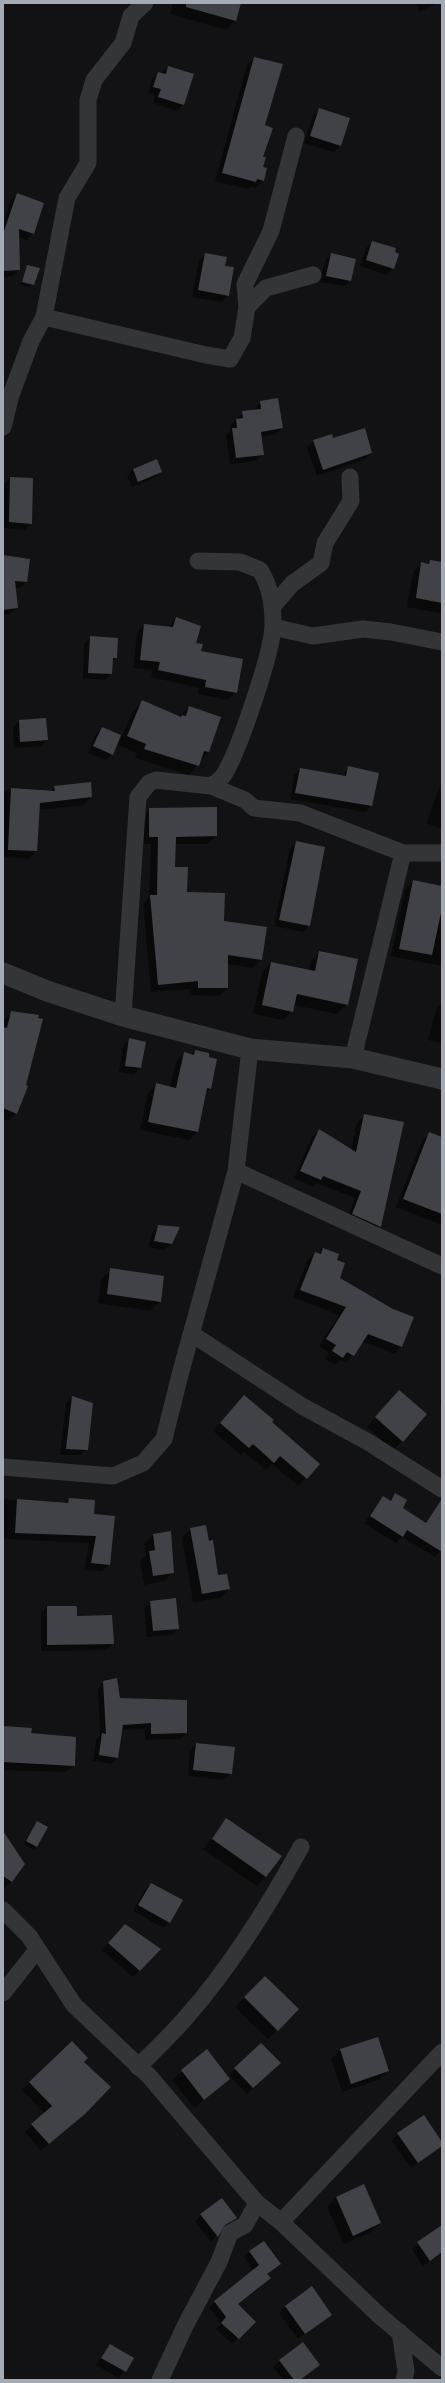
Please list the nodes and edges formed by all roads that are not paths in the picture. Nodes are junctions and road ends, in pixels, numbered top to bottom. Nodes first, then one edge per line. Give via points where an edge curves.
1 (145, 3) edge
2 (296, 136) dead end
3 (313, 275) dead end
4 (247, 307) junction
5 (44, 317) junction
6 (3, 426) edge
7 (350, 477) dead end
8 (198, 561) dead end
9 (273, 606) junction
10 (273, 628) junction
11 (442, 642) edge
12 (211, 786) junction
13 (403, 853) junction
14 (442, 853) edge
15 (3, 973) edge
16 (123, 1016) junction
17 (250, 1049) junction
18 (353, 1058) junction
19 (442, 1079) edge
20 (236, 1171) junction
21 (442, 1266) edge
22 (192, 1334) junction
23 (3, 1467) edge
24 (442, 1488) edge
25 (301, 1847) dead end
26 (3, 1910) edge
27 (37, 1950) junction
28 (3, 1993) edge
29 (442, 2052) edge
30 (138, 2067) junction
31 (257, 2203) junction
32 (281, 2222) junction
33 (400, 2332) junction
34 (442, 2368) edge
35 (160, 2380) edge
36 (404, 2380) edge

1 - 5 street via 131,16 123,43 90,89 88,163 67,198
2 - 4 street via 271,231 244,284
3 - 4 street via 266,288
4 - 5 street via 242,338 230,359
5 - 6 street via 31,341 11,394
7 - 9 street via 350,502 325,543 321,563 292,584
8 - 9 street via 240,562 260,570 266,580
9 - 10 street
10 - 11 street via 313,636 363,629
10 - 12 street via 257,690 232,760 222,777
12 - 13 street via 245,800 254,808 300,813
12 - 16 street via 156,780 149,783 138,797
13 - 14 street
13 - 18 street
15 - 16 street via 47,991
16 - 17 street
17 - 18 street
17 - 20 street
18 - 19 street
20 - 21 street
20 - 22 street
22 - 23 street via 164,1439 143,1463 113,1476
22 - 24 street via 302,1406 368,1442
25 - 30 street via 263,1913 204,1995
26 - 27 street via 29,1936
27 - 28 street
27 - 30 street via 74,2004
29 - 32 street
30 - 31 street via 149,2076
31 - 32 street
31 - 35 street via 245,2224 230,2233 219,2262
32 - 33 street
33 - 34 street
33 - 36 street via 406,2371

